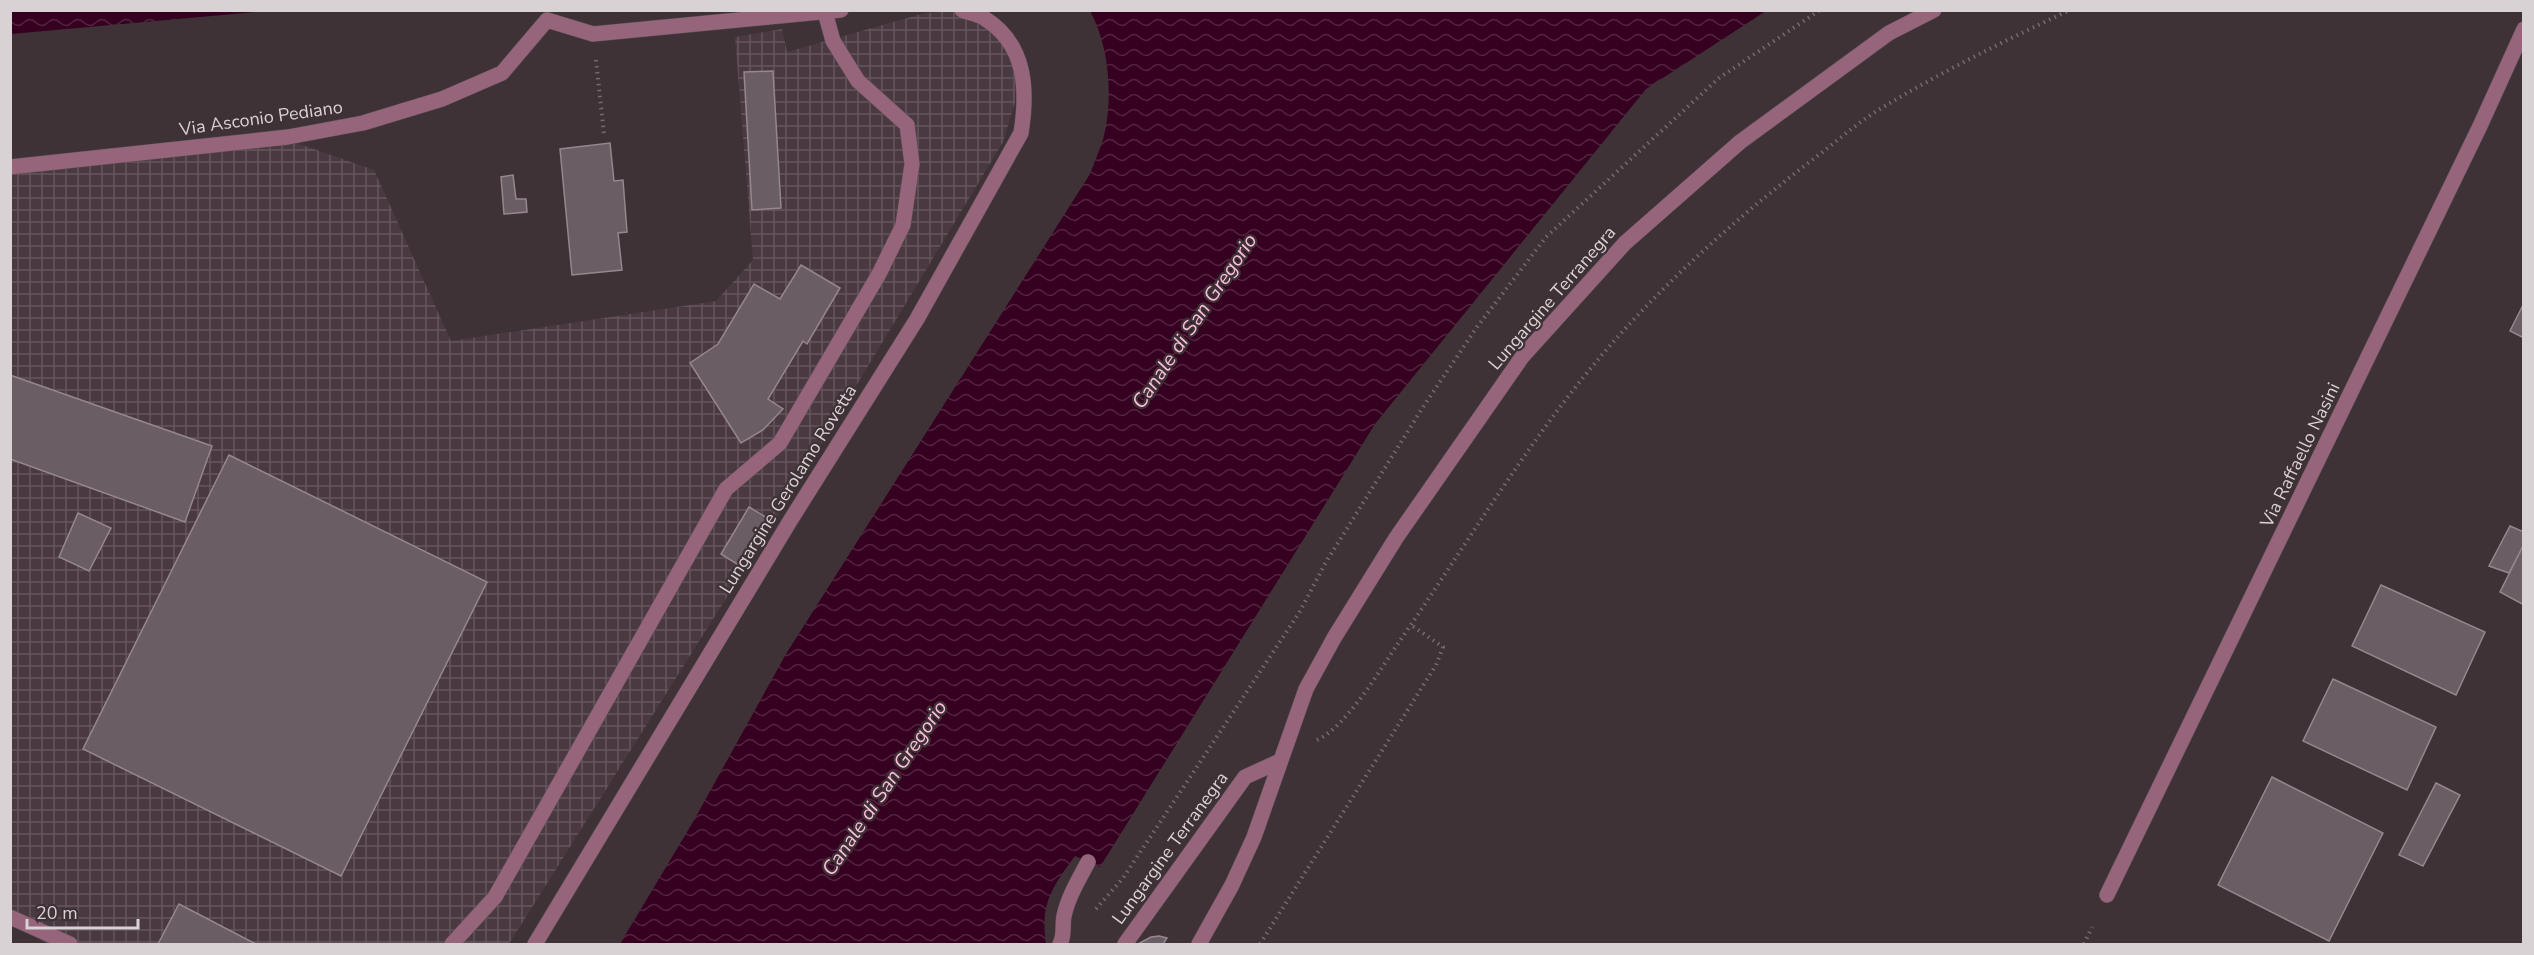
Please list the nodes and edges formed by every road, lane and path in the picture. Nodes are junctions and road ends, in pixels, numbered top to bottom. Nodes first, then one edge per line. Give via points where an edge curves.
1 (842, 10) edge
2 (962, 10) edge
3 (1820, 10) edge
4 (1934, 10) edge
5 (2070, 10) edge
6 (825, 12) junction
7 (546, 15) edge
8 (2523, 29) edge
9 (596, 62) dead end
10 (604, 134) dead end
11 (10, 167) edge
12 (1411, 625) junction
13 (1311, 743) dead end
14 (1280, 761) junction
15 (1088, 862) dead end
16 (2107, 896) dead end
17 (10, 917) edge
18 (2092, 927) dead end
19 (1062, 941) edge
20 (70, 945) edge
21 (452, 945) edge
22 (535, 945) edge
23 (1125, 945) edge
24 (1199, 945) edge
25 (1260, 945) edge
26 (2084, 945) edge

1 - 6 street, Via Asconio Pediano
2 - 22 street, Lungargine Gerolamo Rovetta via 983,17 1010,42 1023,72 1025,109 1021,133 917,319 784,531
3 - 19 path via 1719,78 1546,237 1477,327 1423,407 1326,562 1299,613 1123,878
4 - 14 street, Lungargine Terranegra via 1889,33 1740,142 1625,243 1522,357 1358,598 1306,689
5 - 12 path via 1878,110 1709,245 1634,319 1586,374 1509,478
6 - 7 street, Via Asconio Pediano via 593,34
6 - 21 street via 833,41 858,81 907,125 912,164 903,225 879,274 780,443 726,489 495,897
7 - 11 street, Via Asconio Pediano via 502,73 442,99 363,123 288,137
8 - 16 street, Via Raffaello Nasini via 2480,126
9 - 10 path
12 - 13 path via 1345,716 1327,736
12 - 25 path via 1443,647 1436,665
14 - 23 street, Lungargine Terranegra via 1245,777
14 - 24 street, Lungargine Terranegra via 1254,837
15 - 19 street via 1069,900
17 - 20 street
18 - 26 path

